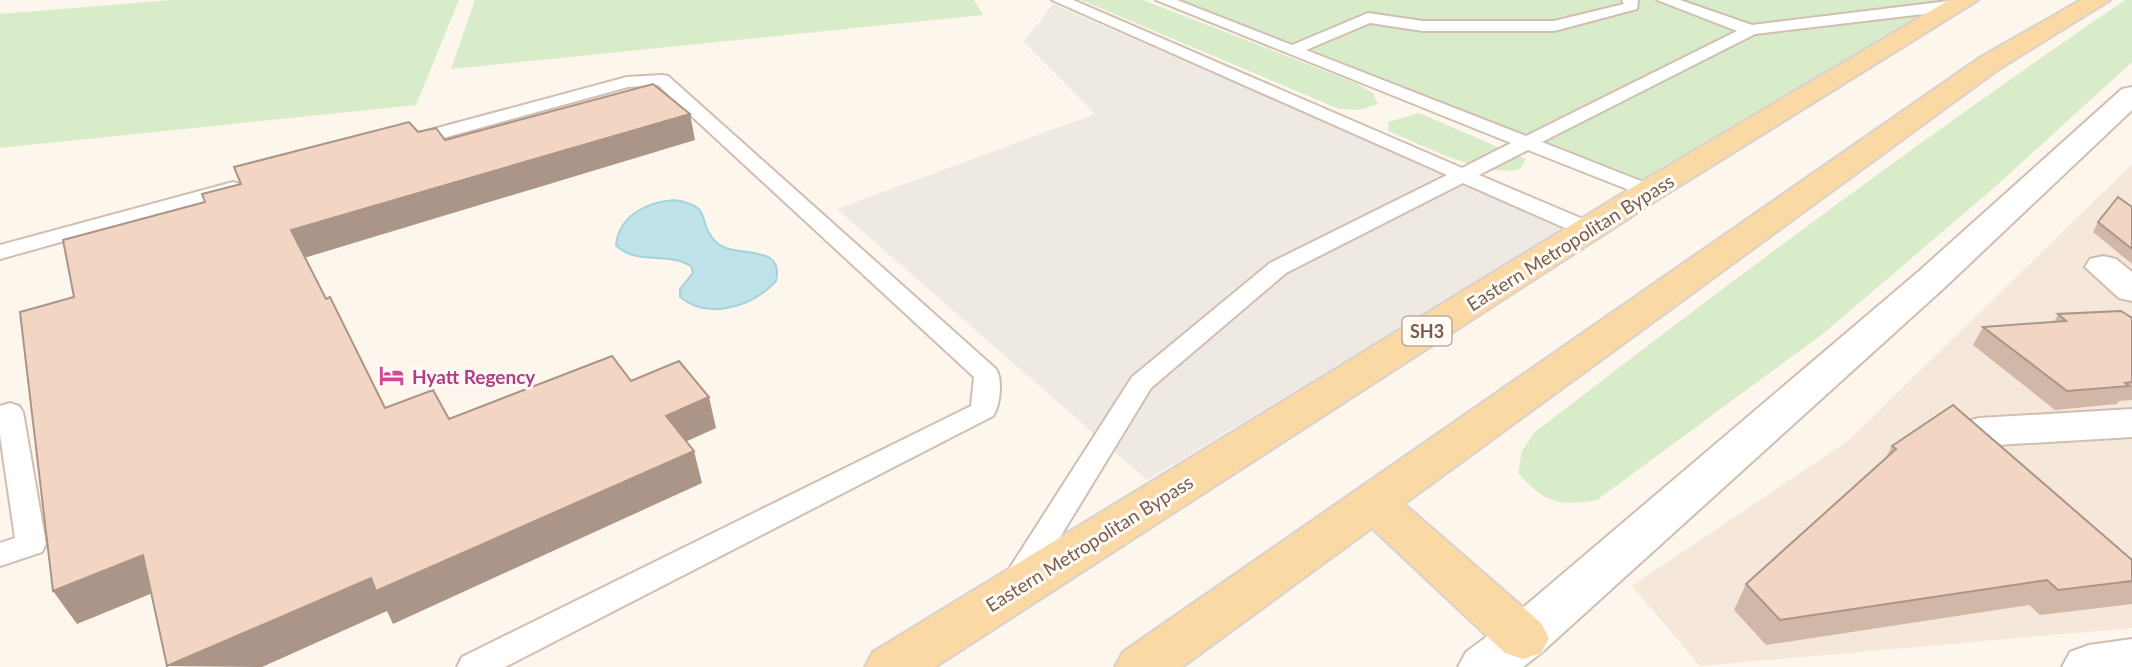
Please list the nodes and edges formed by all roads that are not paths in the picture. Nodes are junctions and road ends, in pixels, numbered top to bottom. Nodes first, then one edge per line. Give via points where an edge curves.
1 (1060, 0) edge
2 (1164, 0) edge
3 (1630, 0) edge
4 (1665, 0) edge
5 (2098, 0) edge
6 (1962, 3) edge
7 (1751, 30) junction
8 (1293, 50) junction
9 (2132, 95) edge
10 (1528, 142) junction
11 (387, 147) edge
12 (1463, 175) junction
13 (254, 183) edge
14 (1650, 191) junction
15 (1589, 230) junction
16 (0, 252) edge
17 (2103, 267) dead end
18 (2132, 290) edge
19 (0, 415) edge
20 (2132, 423) edge
21 (1979, 432) edge
22 (1372, 502) junction
23 (0, 555) edge
24 (1010, 593) junction
25 (1523, 638) junction
26 (2132, 662) edge
27 (474, 667) edge
28 (892, 667) edge
29 (1142, 667) edge
30 (1485, 667) edge
31 (2089, 667) edge

1 - 12 lane
2 - 8 lane
3 - 8 lane via 1632,6 1554,26 1423,26 1368,18
4 - 7 lane
5 - 22 main road via 1990,63
6 - 7 lane
6 - 14 main road, Eastern Metropolitan Bypass / SH3
7 - 10 lane
8 - 10 lane
9 - 25 street via 1931,280
10 - 12 lane
10 - 14 lane
11 - 27 lane via 627,82 662,80 987,375 985,410
12 - 15 lane
12 - 24 lane via 1278,268 1141,383
13 - 16 lane
14 - 15 main road, Eastern Metropolitan Bypass / SH3
15 - 24 main road, Eastern Metropolitan Bypass / SH3
17 - 18 street
19 - 23 lane via 10,412 31,544
20 - 21 street
22 - 25 main road
22 - 29 main road
24 - 28 main road, Eastern Metropolitan Bypass / SH3
25 - 30 street
26 - 31 street

